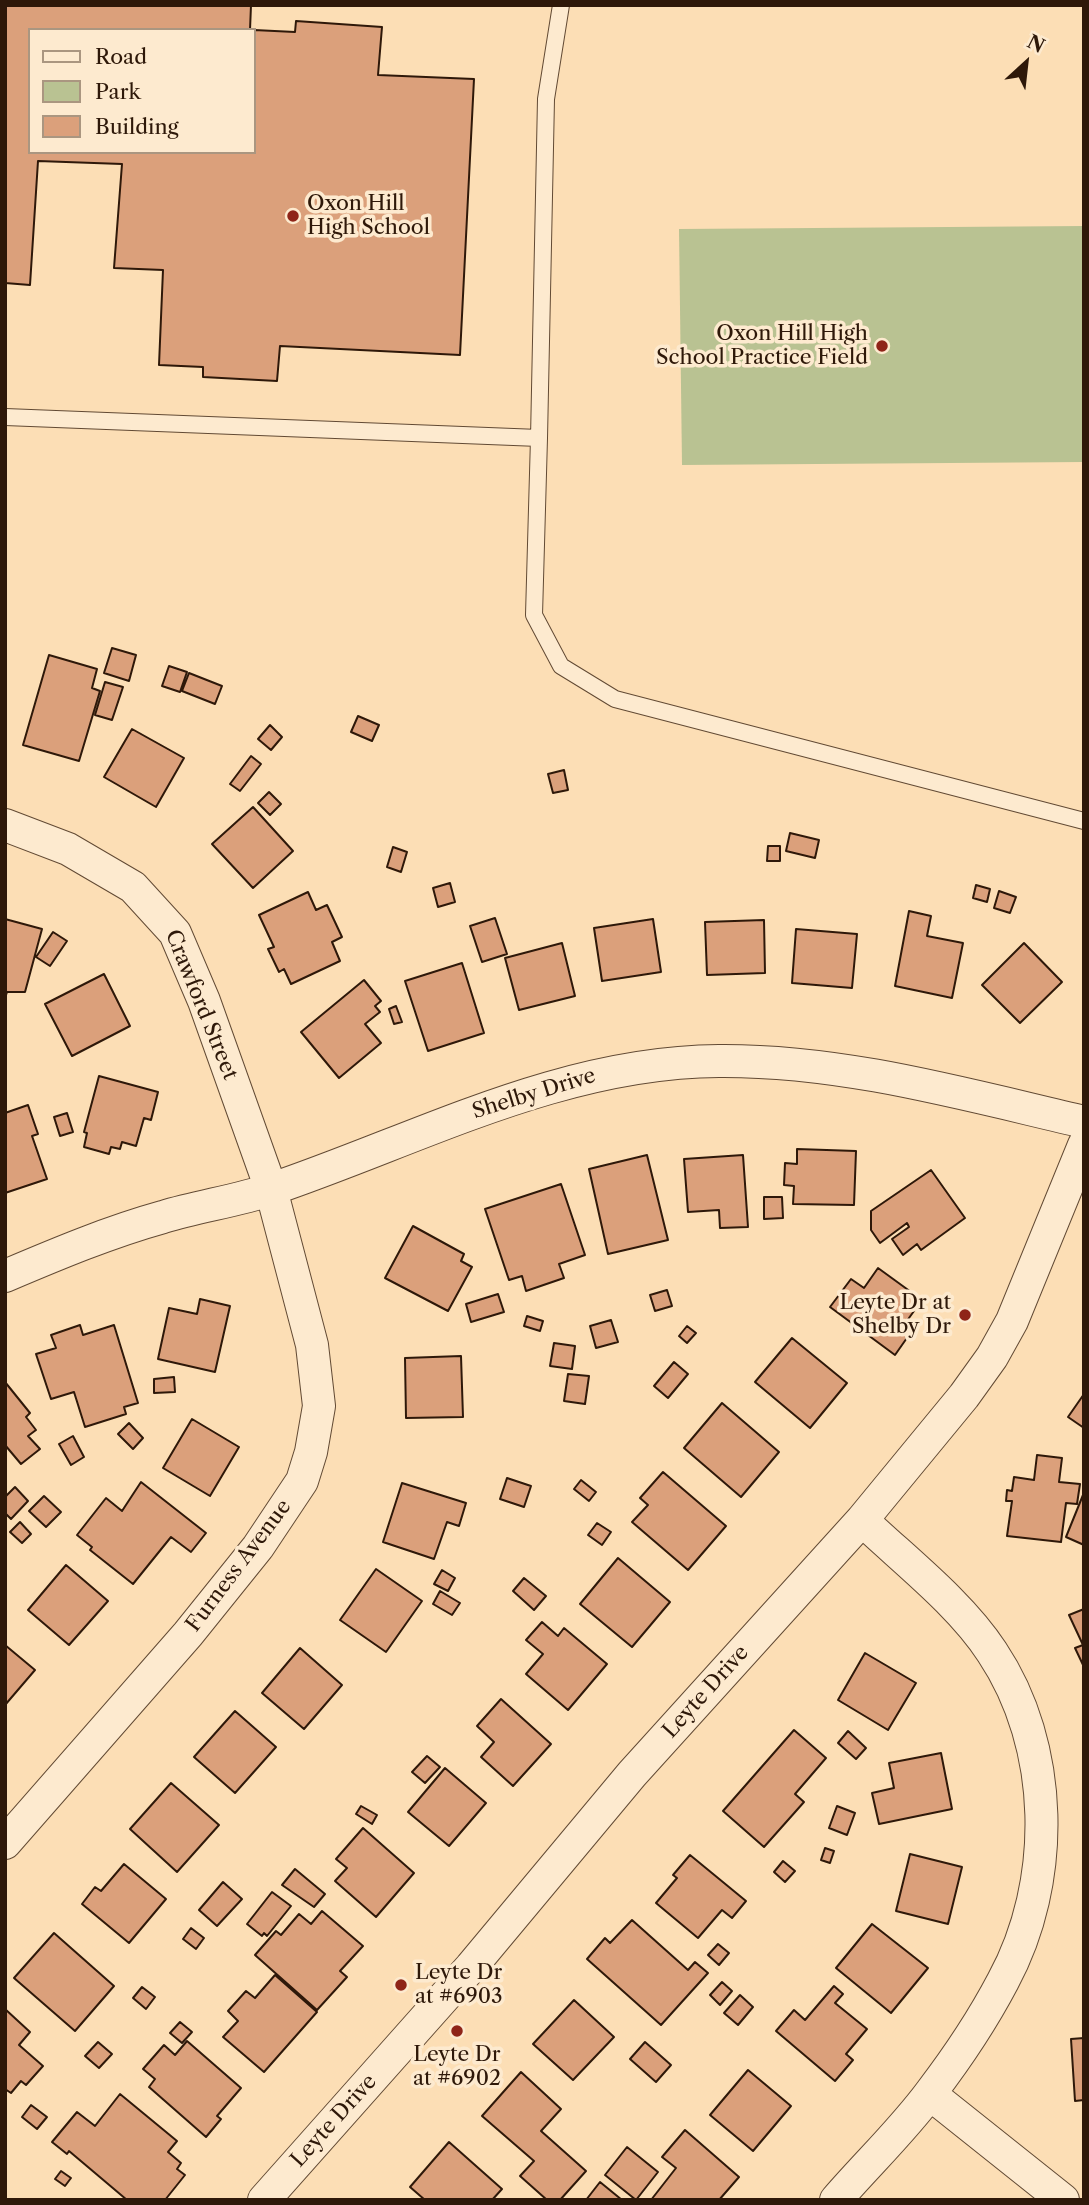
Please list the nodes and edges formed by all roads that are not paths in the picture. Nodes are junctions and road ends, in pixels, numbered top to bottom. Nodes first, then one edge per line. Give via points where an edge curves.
1 (561, 5) edge
2 (5, 417) edge
3 (540, 438) junction
4 (1084, 821) edge
5 (5, 825) edge
6 (1084, 1122) edge
7 (1084, 1145) edge
8 (271, 1189) junction
9 (5, 1276) edge
10 (862, 1520) junction
11 (5, 1843) edge
12 (930, 2094) junction
13 (264, 2200) edge
14 (836, 2200) edge
15 (1063, 2200) edge

1 - 3 lane via 546,99
2 - 3 lane
3 - 4 lane via 534,615 561,666 615,699
5 - 8 street, Crawford Street via 68,849 133,887 175,933
6 - 8 street, Shelby Drive via 836,1067 717,1061 627,1068 477,1110
7 - 10 street, Leyte Drive via 1028,1287 992,1357
8 - 9 street, Shelby Drive via 163,1217
8 - 11 street, Furness Avenue via 312,1345 317,1384 317,1425 302,1481 258,1548
10 - 12 street via 991,1649 1007,1677 1036,1755 1041,1805 1037,1878 1018,1945 1004,1980
10 - 13 street, Leyte Drive via 632,1774 471,1967
12 - 14 street
12 - 15 street

